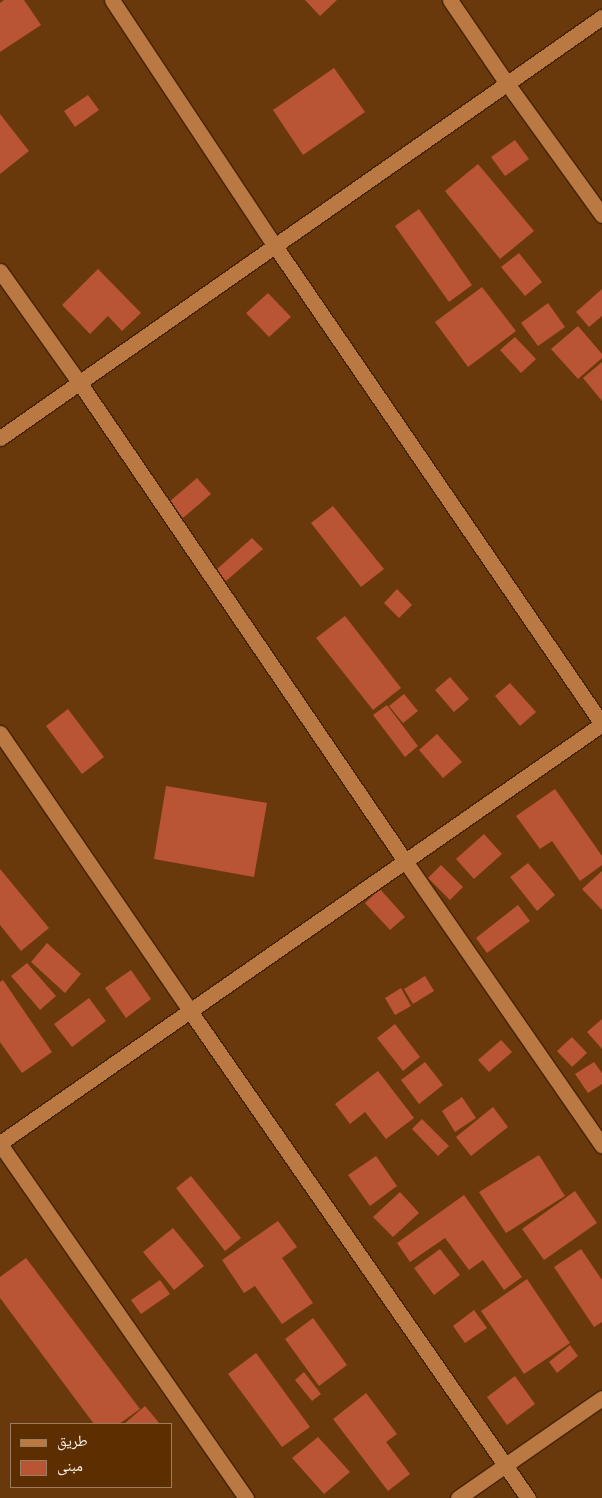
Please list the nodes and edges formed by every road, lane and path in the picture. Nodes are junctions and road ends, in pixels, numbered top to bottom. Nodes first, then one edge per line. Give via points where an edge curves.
1 (112, 0) edge
2 (450, 0) edge
3 (602, 17) edge
4 (506, 82) junction
5 (602, 215) edge
6 (275, 246) junction
7 (0, 271) edge
8 (79, 382) junction
9 (0, 438) edge
10 (602, 724) edge
11 (0, 733) edge
12 (405, 861) junction
13 (190, 1011) junction
14 (0, 1143) edge
15 (602, 1145) edge
16 (602, 1398) edge
17 (506, 1465) junction
18 (246, 1498) edge
19 (458, 1498) edge
20 (528, 1498) edge

1 - 6 street
2 - 4 street
3 - 4 street
4 - 5 street
4 - 6 street
6 - 8 street
6 - 10 street
7 - 8 street
8 - 9 street
8 - 12 street
10 - 12 street
11 - 13 street
12 - 13 street
12 - 15 street
13 - 14 street
13 - 17 street
14 - 18 street
16 - 17 street
17 - 19 street
17 - 20 street

